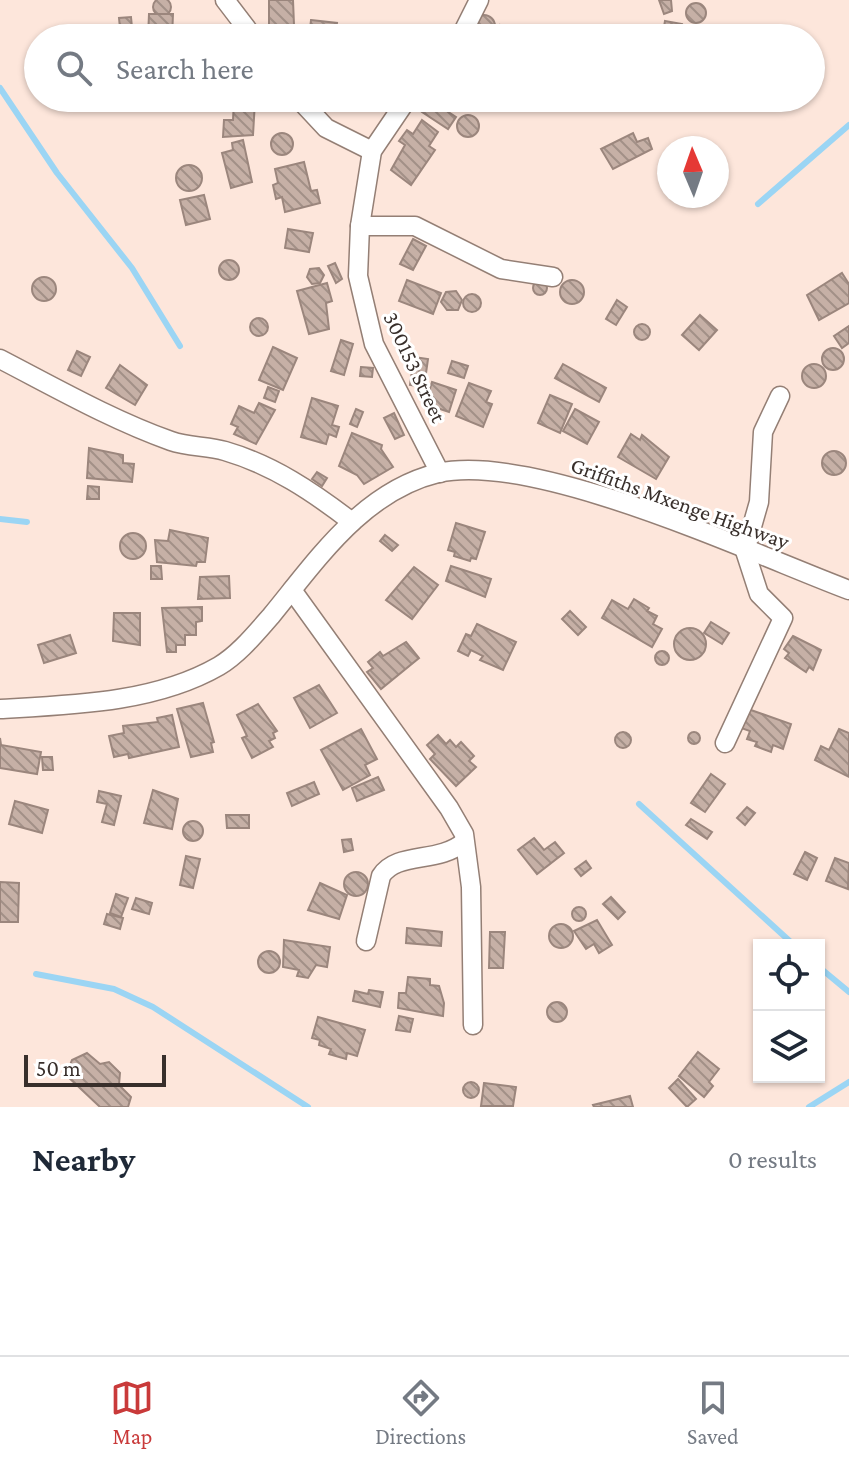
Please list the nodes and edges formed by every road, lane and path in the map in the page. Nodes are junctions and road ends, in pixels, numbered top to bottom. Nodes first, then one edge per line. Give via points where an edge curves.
1 (225, 0) edge
2 (479, 0) edge
3 (243, 24) edge
4 (467, 24) edge
5 (311, 112) edge
6 (398, 112) edge
7 (372, 151) junction
8 (360, 226) junction
9 (553, 277) dead end
10 (0, 359) edge
11 (780, 396) dead end
12 (440, 473) junction
13 (352, 522) junction
14 (745, 551) junction
15 (292, 590) junction
16 (849, 590) edge
17 (0, 709) edge
18 (725, 743) dead end
19 (464, 842) junction
20 (366, 941) dead end
21 (473, 1025) dead end

1 - 3 street
2 - 4 street
5 - 7 street via 326,128
6 - 7 street, 300153 Street
7 - 8 street, 300153 Street
8 - 9 street via 415,226 501,269
8 - 12 street, 300153 Street via 358,276 374,344
10 - 13 street via 163,438 224,451 275,470
11 - 14 street via 763,432 759,502
12 - 13 street, Griffiths Mxenge Highway via 402,486
12 - 14 street, Griffiths Mxenge Highway via 481,472 567,485
13 - 15 street, Griffiths Mxenge Highway
14 - 16 street, Griffiths Mxenge Highway
14 - 18 street via 759,594 783,618
15 - 17 street, Griffiths Mxenge Highway via 249,641 220,666 189,680 128,697
15 - 19 street via 449,808
19 - 20 street via 440,856 388,867 381,876
19 - 21 street via 471,887

